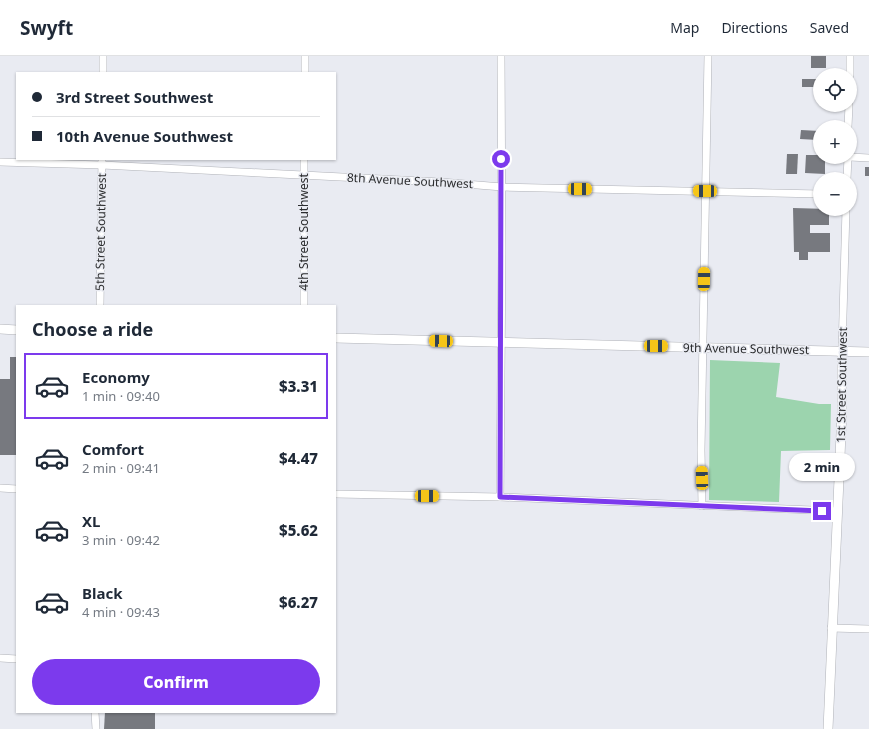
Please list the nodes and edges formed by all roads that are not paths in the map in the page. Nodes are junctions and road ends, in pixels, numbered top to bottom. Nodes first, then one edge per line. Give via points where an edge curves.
1 (103, 56) edge
2 (305, 56) edge
3 (501, 56) edge
4 (708, 56) edge
5 (850, 56) edge
6 (850, 68) edge
7 (103, 72) edge
8 (305, 72) edge
9 (857, 157) edge
10 (869, 158) edge
11 (304, 160) edge
12 (0, 162) edge
13 (102, 162) edge
14 (304, 176) junction
15 (502, 187) junction
16 (705, 191) junction
17 (813, 194) edge
18 (846, 216) edge
19 (100, 305) edge
20 (304, 305) edge
21 (0, 329) edge
22 (16, 330) edge
23 (336, 338) edge
24 (501, 343) junction
25 (702, 348) junction
26 (842, 351) junction
27 (869, 352) edge
28 (0, 488) edge
29 (16, 489) edge
30 (336, 494) edge
31 (500, 497) junction
32 (702, 506) junction
33 (837, 511) junction
34 (832, 628) junction
35 (869, 629) edge
36 (0, 658) edge
37 (16, 659) edge
38 (95, 713) edge
39 (96, 729) edge
40 (828, 729) edge

1 - 7 street
2 - 8 street
3 - 15 street
4 - 16 street
5 - 6 street
9 - 10 street
11 - 14 street, 4th Street Southwest
12 - 13 street, 8th Avenue Southwest
13 - 14 street, 8th Avenue Southwest
13 - 19 street, 5th Street Southwest
14 - 15 street, 8th Avenue Southwest
14 - 20 street, 4th Street Southwest
15 - 16 street, 8th Avenue Southwest
15 - 24 street
16 - 17 street, 8th Avenue Southwest
16 - 25 street
18 - 26 street, 1st Street Southwest
21 - 22 street
23 - 24 street, 9th Avenue Southwest
24 - 25 street, 9th Avenue Southwest
24 - 31 street
25 - 26 street, 9th Avenue Southwest
25 - 32 street
26 - 27 street, 9th Avenue Southwest
26 - 33 street, 1st Street Southwest
28 - 29 street
30 - 31 street
31 - 32 street
32 - 33 street
33 - 34 street, 1st Street Southwest
34 - 35 street
34 - 40 street, 1st Street Southwest
36 - 37 street
38 - 39 street

